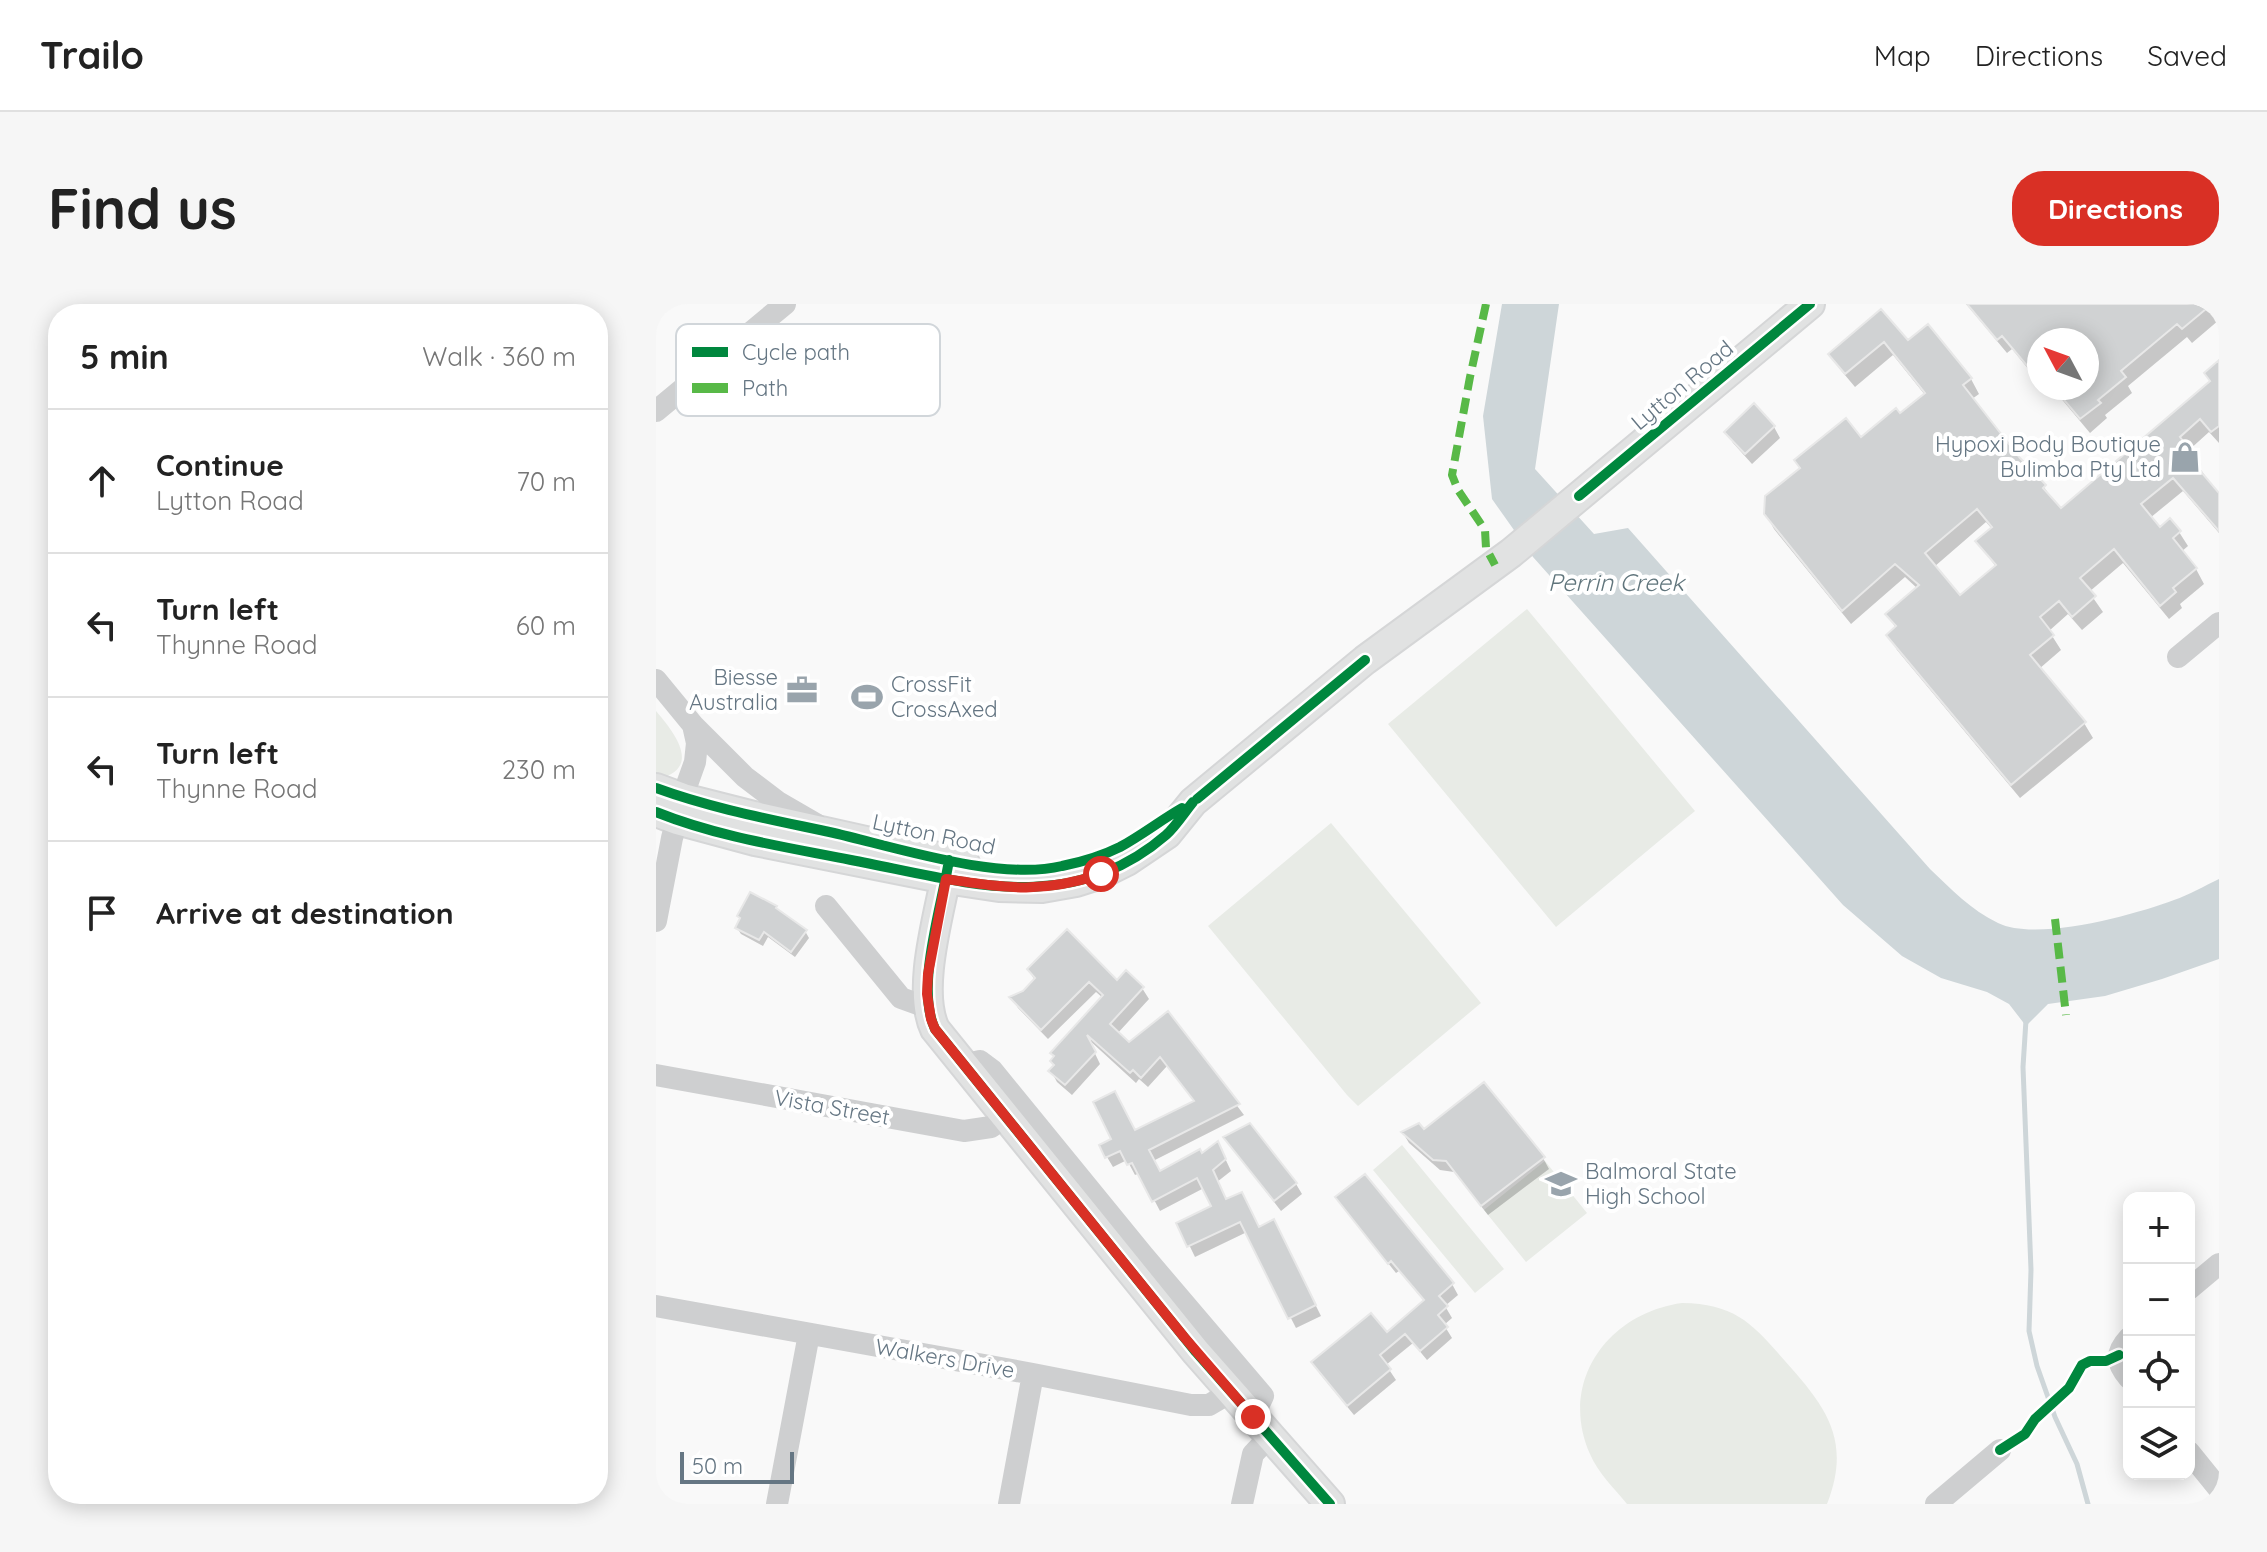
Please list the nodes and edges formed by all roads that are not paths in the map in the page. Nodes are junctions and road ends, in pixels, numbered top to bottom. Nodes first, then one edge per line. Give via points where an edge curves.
1 (785, 304) edge
2 (1810, 304) edge
3 (761, 324) edge
4 (676, 394) edge
5 (656, 411) edge
6 (2219, 623) edge
7 (2178, 657) dead end
8 (656, 680) edge
9 (693, 725) junction
10 (656, 788) edge
11 (672, 810) edge
12 (829, 832) junction
13 (948, 870) junction
14 (826, 906) dead end
15 (656, 921) edge
16 (929, 1008) junction
17 (963, 1065) junction
18 (656, 1075) edge
19 (1005, 1117) junction
20 (2219, 1264) edge
21 (2195, 1284) edge
22 (656, 1306) edge
23 (809, 1334) junction
24 (2123, 1350) edge
25 (2123, 1368) edge
26 (1033, 1374) junction
27 (1231, 1392) junction
28 (1261, 1426) junction
29 (2000, 1450) dead end
30 (2195, 1459) edge
31 (2219, 1489) edge
32 (777, 1504) edge
33 (1009, 1504) edge
34 (1242, 1504) edge
35 (1330, 1504) edge
36 (1936, 1504) edge

1 - 3 street
2 - 13 main road, Lytton Road via 1511,553 1365,660 1193,802 1104,855 1031,870
4 - 5 street
6 - 7 street
8 - 9 street
9 - 11 street via 695,762
9 - 12 street via 745,777
10 - 11 main road, Lytton Road
11 - 12 main road, Lytton Road
11 - 13 main road, Lytton Road via 755,841
11 - 15 street
12 - 13 main road, Lytton Road
13 - 16 main road via 928,974
14 - 16 street via 901,998
16 - 17 main road via 935,1029
17 - 19 main road
17 - 28 street via 980,1061 992,1070 1263,1396
18 - 19 street, Vista Street via 964,1131 991,1127
19 - 27 main road
20 - 21 street
22 - 23 street, Walkers Drive
23 - 26 street, Walkers Drive
23 - 32 street
24 - 25 street
26 - 27 street, Walkers Drive via 1191,1405 1209,1405
26 - 33 street
27 - 28 main road
28 - 34 street
28 - 35 main road
29 - 36 street
30 - 31 street

